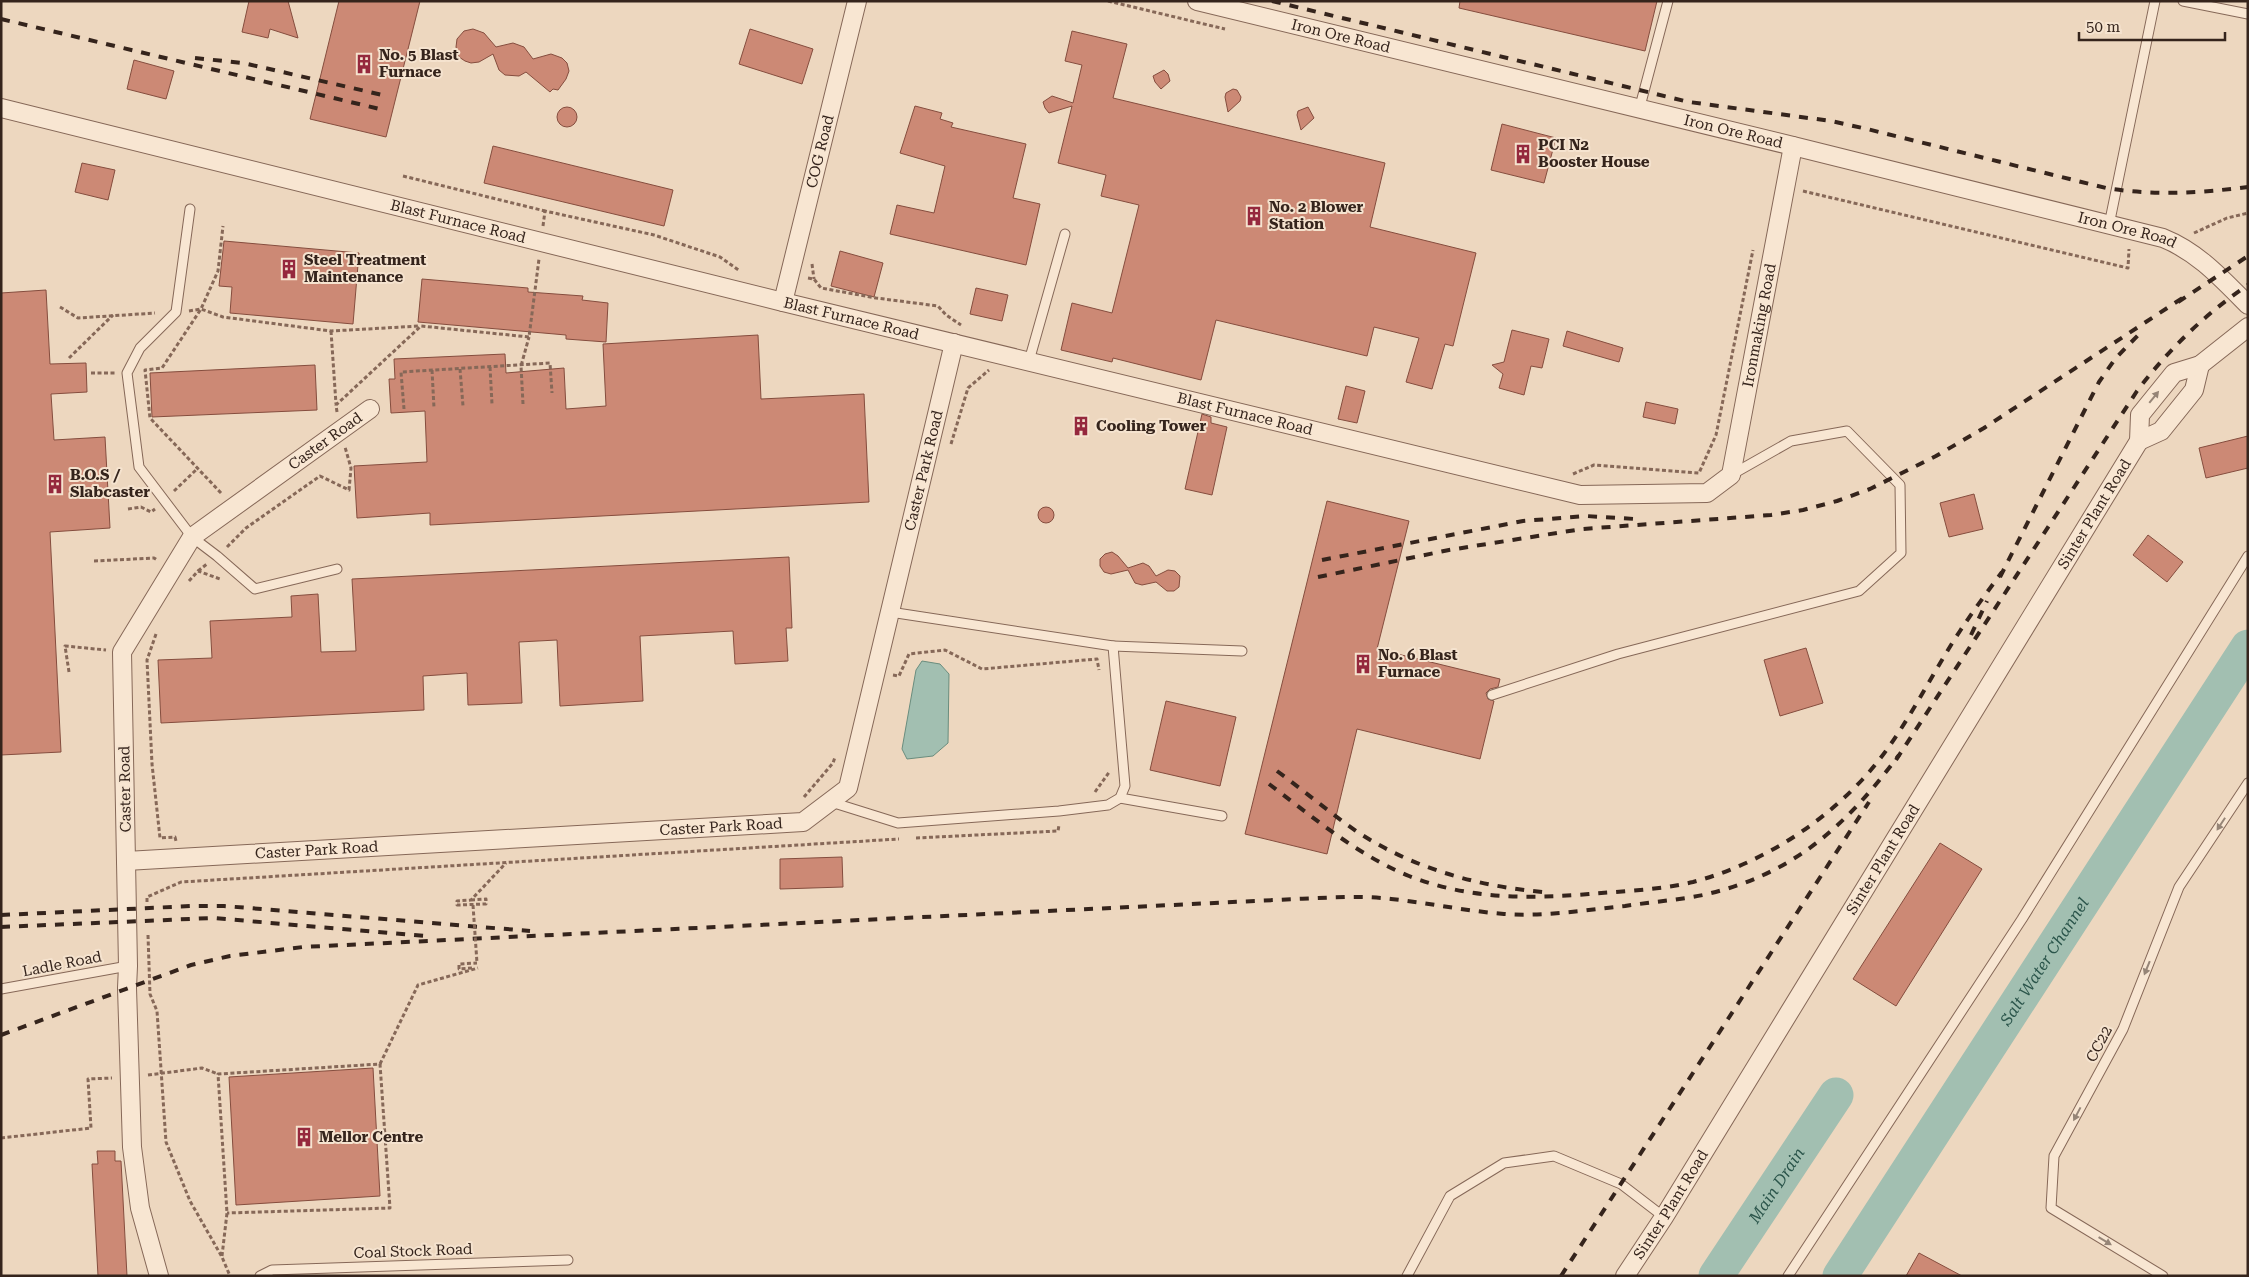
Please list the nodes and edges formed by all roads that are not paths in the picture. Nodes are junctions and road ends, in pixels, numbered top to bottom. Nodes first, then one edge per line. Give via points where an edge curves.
1 (857, 1) edge
2 (1197, 1) edge
3 (1668, 1) edge
4 (2155, 1) edge
5 (2183, 1) edge
6 (2248, 14) edge
7 (1, 108) edge
8 (1639, 110) junction
9 (1793, 146) junction
10 (190, 209) dead end
11 (2109, 225) junction
12 (1065, 234) dead end
13 (782, 302) junction
14 (2248, 305) edge
15 (2248, 327) edge
16 (954, 343) junction
17 (1029, 361) junction
18 (2200, 366) junction
19 (370, 409) dead end
20 (2139, 441) junction
21 (1731, 474) junction
22 (192, 537) junction
23 (2248, 556) edge
24 (337, 569) dead end
25 (890, 612) junction
26 (1114, 646) junction
27 (1242, 651) dead end
28 (1492, 695) dead end
29 (2248, 783) edge
30 (1120, 798) junction
31 (830, 802) junction
32 (1222, 816) dead end
33 (126, 861) junction
34 (128, 966) junction
35 (1, 989) edge
36 (1664, 1217) junction
37 (568, 1260) dead end
38 (159, 1276) edge
39 (260, 1276) edge
40 (1407, 1276) edge
41 (1625, 1276) edge
42 (1788, 1276) edge
43 (2163, 1276) edge

1 - 13 street, COG Road
2 - 8 street, Iron Ore Road
3 - 8 lane
4 - 11 lane
5 - 6 lane
7 - 13 street, Blast Furnace Road
8 - 9 street, Iron Ore Road
9 - 11 street, Iron Ore Road
9 - 21 street, Ironmaking Road
10 - 22 lane via 176,312 140,348 127,373 139,467
11 - 14 street, Iron Ore Road via 2182,246
12 - 17 lane
13 - 16 street, Blast Furnace Road
15 - 18 street, Sinter Plant Road
16 - 17 street, Blast Furnace Road
16 - 25 street, Caster Park Road
17 - 21 street, Blast Furnace Road via 1580,495 1707,493
18 - 20 street, Sinter Plant Road via 2194,390 2162,431
20 -> 18 street, Sinter Plant Road via 2140,414 2174,373
19 - 22 street, Caster Road
20 - 36 street, Sinter Plant Road
21 - 28 lane via 1791,441 1847,432 1900,485 1901,553 1859,590 1618,654
22 - 24 lane via 255,589
22 - 33 street, Caster Road via 122,652
23 - 42 lane via 2022,919
25 - 26 lane
25 - 31 street, Caster Park Road via 848,788
26 - 27 lane
26 - 30 lane via 1124,760 1125,786
29 -> 43 lane, CC22 via 2179,888 2123,1029 2054,1156 2052,1208
30 - 31 lane via 1108,805 1059,811 898,823
30 - 32 lane
31 - 33 street, Caster Park Road via 803,822
33 - 34 street, Caster Road
34 - 35 lane, Ladle Road
34 - 38 street, Caster Road via 132,1148 140,1208
36 - 40 lane via 1621,1184 1554,1156 1504,1163 1450,1196
36 - 41 street, Sinter Plant Road
37 - 39 lane, Coal Stock Road via 272,1270

